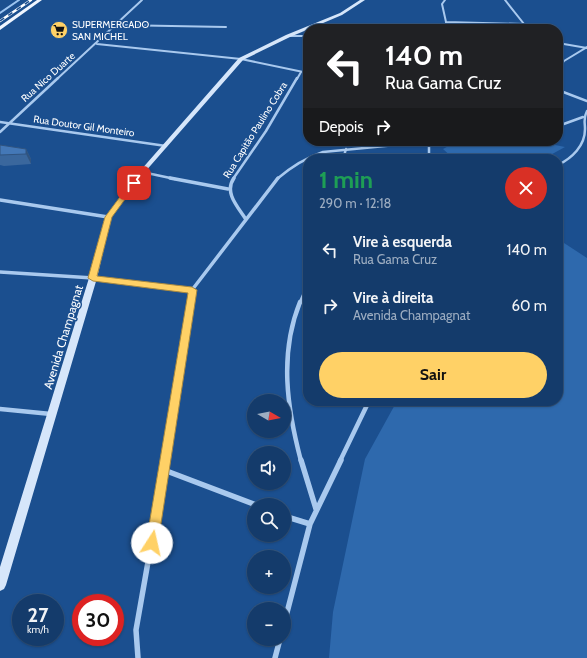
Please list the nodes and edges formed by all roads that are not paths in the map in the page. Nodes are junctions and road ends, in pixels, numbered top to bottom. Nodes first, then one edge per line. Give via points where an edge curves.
1 (40, 0) edge
2 (142, 0) edge
3 (363, 0) edge
4 (445, 0) edge
5 (505, 0) edge
6 (446, 22) joint
7 (117, 24) junction
8 (317, 24) edge
9 (524, 24) joint
10 (226, 27) dead end
11 (0, 28) edge
12 (303, 30) edge
13 (288, 36) junction
14 (303, 36) edge
15 (563, 43) edge
16 (97, 44) junction
17 (587, 48) edge
18 (241, 59) junction
19 (563, 62) edge
20 (301, 72) joint
21 (563, 92) edge
22 (587, 101) edge
23 (587, 111) edge
24 (583, 116) junction
25 (0, 122) edge
26 (9, 124) junction
27 (563, 124) edge
28 (0, 132) edge
29 (166, 146) junction
30 (388, 146) edge
31 (346, 149) junction
32 (317, 154) edge
33 (344, 154) edge
34 (303, 160) edge
35 (563, 163) edge
36 (142, 172) junction
37 (228, 189) junction
38 (0, 200) edge
39 (108, 217) junction
40 (245, 218) junction
41 (0, 272) edge
42 (93, 278) junction
43 (192, 290) junction
44 (303, 299) edge
45 (367, 406) edge
46 (0, 409) edge
47 (51, 414) junction
48 (164, 470) junction
49 (247, 502) edge
50 (316, 509) junction
51 (291, 518) edge
52 (310, 524) junction
53 (0, 585) edge
54 (290, 602) edge
55 (278, 646) edge
56 (138, 658) edge
57 (275, 658) edge

1 - 11 main road
2 - 7 street, Rua Nico Duarte
3 - 8 street, Avenida Champagnat via 341,14
4 - 6 street via 442,4
5 - 9 street
6 - 9 street
7 - 10 street
7 - 16 street, Rua Nico Duarte
12 - 13 street, Avenida Champagnat
13 - 14 street
13 - 18 street, Avenida Champagnat
15 - 17 street
16 - 18 street
16 - 26 street, Rua Nico Duarte
17 - 19 street
18 - 20 street
18 - 29 street, Avenida Champagnat
20 - 37 street, Rua Capitão Paulino Cobra
21 - 22 street
23 - 24 street
24 - 27 street
24 - 35 street via 584,139 579,150
25 - 26 street, Rua Doutor Gil Monteiro
26 - 28 street, Rua Nico Duarte
26 - 29 street, Rua Doutor Gil Monteiro
29 - 36 street, Avenida Champagnat
30 - 31 street
31 - 32 street
31 - 33 street
34 - 40 street via 275,180
36 - 37 street
36 - 39 street, Avenida Champagnat
37 - 40 street, Rua Capitão Paulino Cobra
38 - 39 street
39 - 42 street, Avenida Champagnat
40 - 43 street
41 - 42 street
42 - 43 street
42 - 47 street, Avenida Champagnat
43 - 48 street
44 - 50 street via 290,337 286,367 300,460
45 - 50 street
46 - 47 street
47 - 53 street, Avenida Champagnat
48 - 49 street
48 - 56 street via 136,630
50 - 52 street
51 - 52 street
52 - 54 street
55 - 57 street

